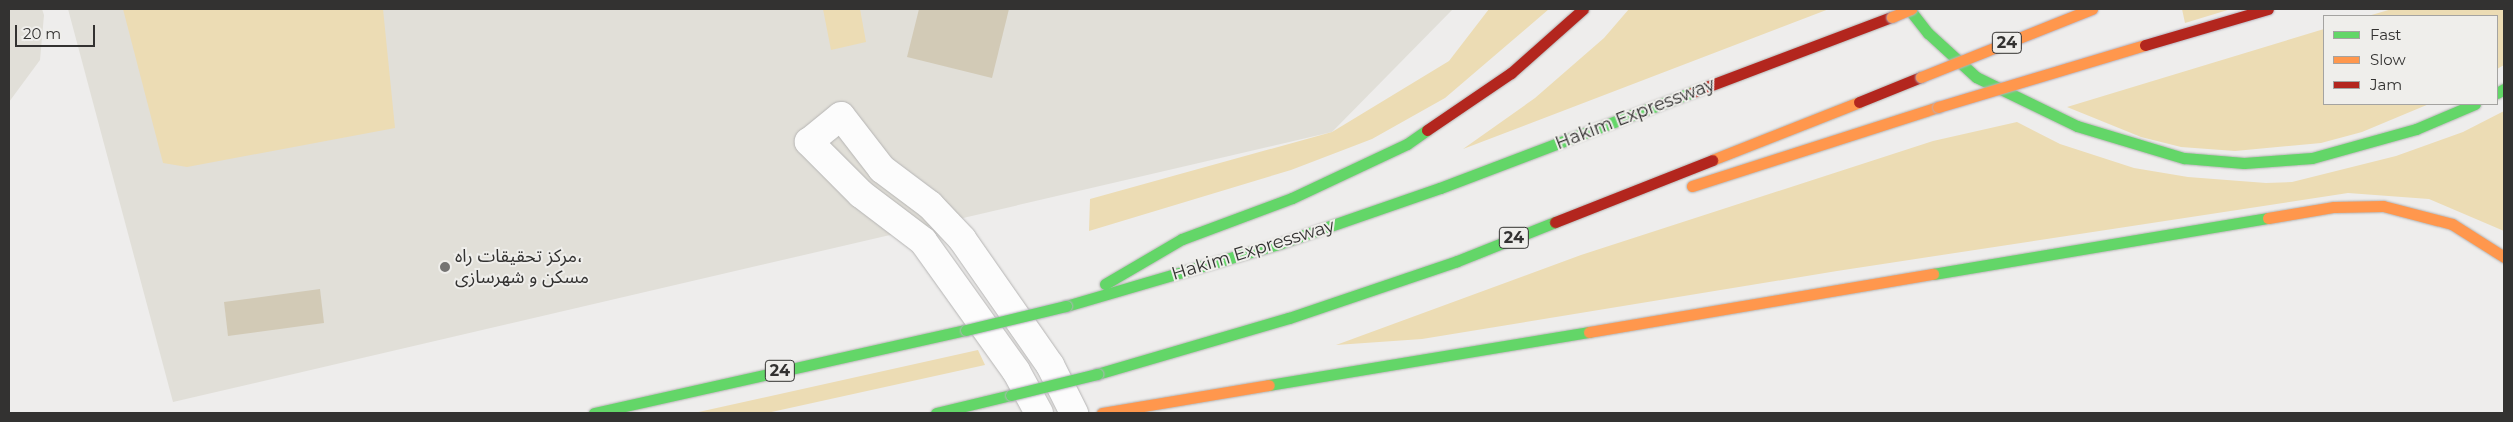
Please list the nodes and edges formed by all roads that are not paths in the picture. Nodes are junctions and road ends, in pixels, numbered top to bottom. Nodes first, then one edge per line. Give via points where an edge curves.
1 (1583, 9) edge
2 (1910, 9) edge
3 (2092, 9) edge
4 (2268, 9) edge
5 (2470, 106) edge
6 (882, 168) junction
7 (1684, 188) dead end
8 (861, 194) junction
9 (1636, 204) dead end
10 (2504, 257) edge
11 (1457, 260) junction
12 (1066, 306) junction
13 (594, 413) edge
14 (936, 413) edge
15 (1039, 413) edge
16 (1074, 413) edge
17 (1102, 413) edge

1 - 12 highway via 1511,73 1407,144 1317,187 1182,239
2 - 5 highway via 1928,33 1976,77 2077,126 2184,158 2244,163 2312,158 2388,138
2 - 12 highway, Hakim Expressway / 24, bridge via 1440,188 1309,234
3 - 11 highway, 24, bridge
4 - 7 highway, bridge via 1938,107
6 - 8 street
6 - 8 street via 841,116 809,142
6 - 16 street via 930,205 962,239 1050,364
8 - 15 street via 923,241 1016,371
9 - 11 highway
10 - 17 highway via 2452,224 2417,213 2383,206 2334,207
11 - 14 highway, 24, bridge via 1289,318 1097,374
12 - 13 highway, Hakim Expressway / 24, bridge

